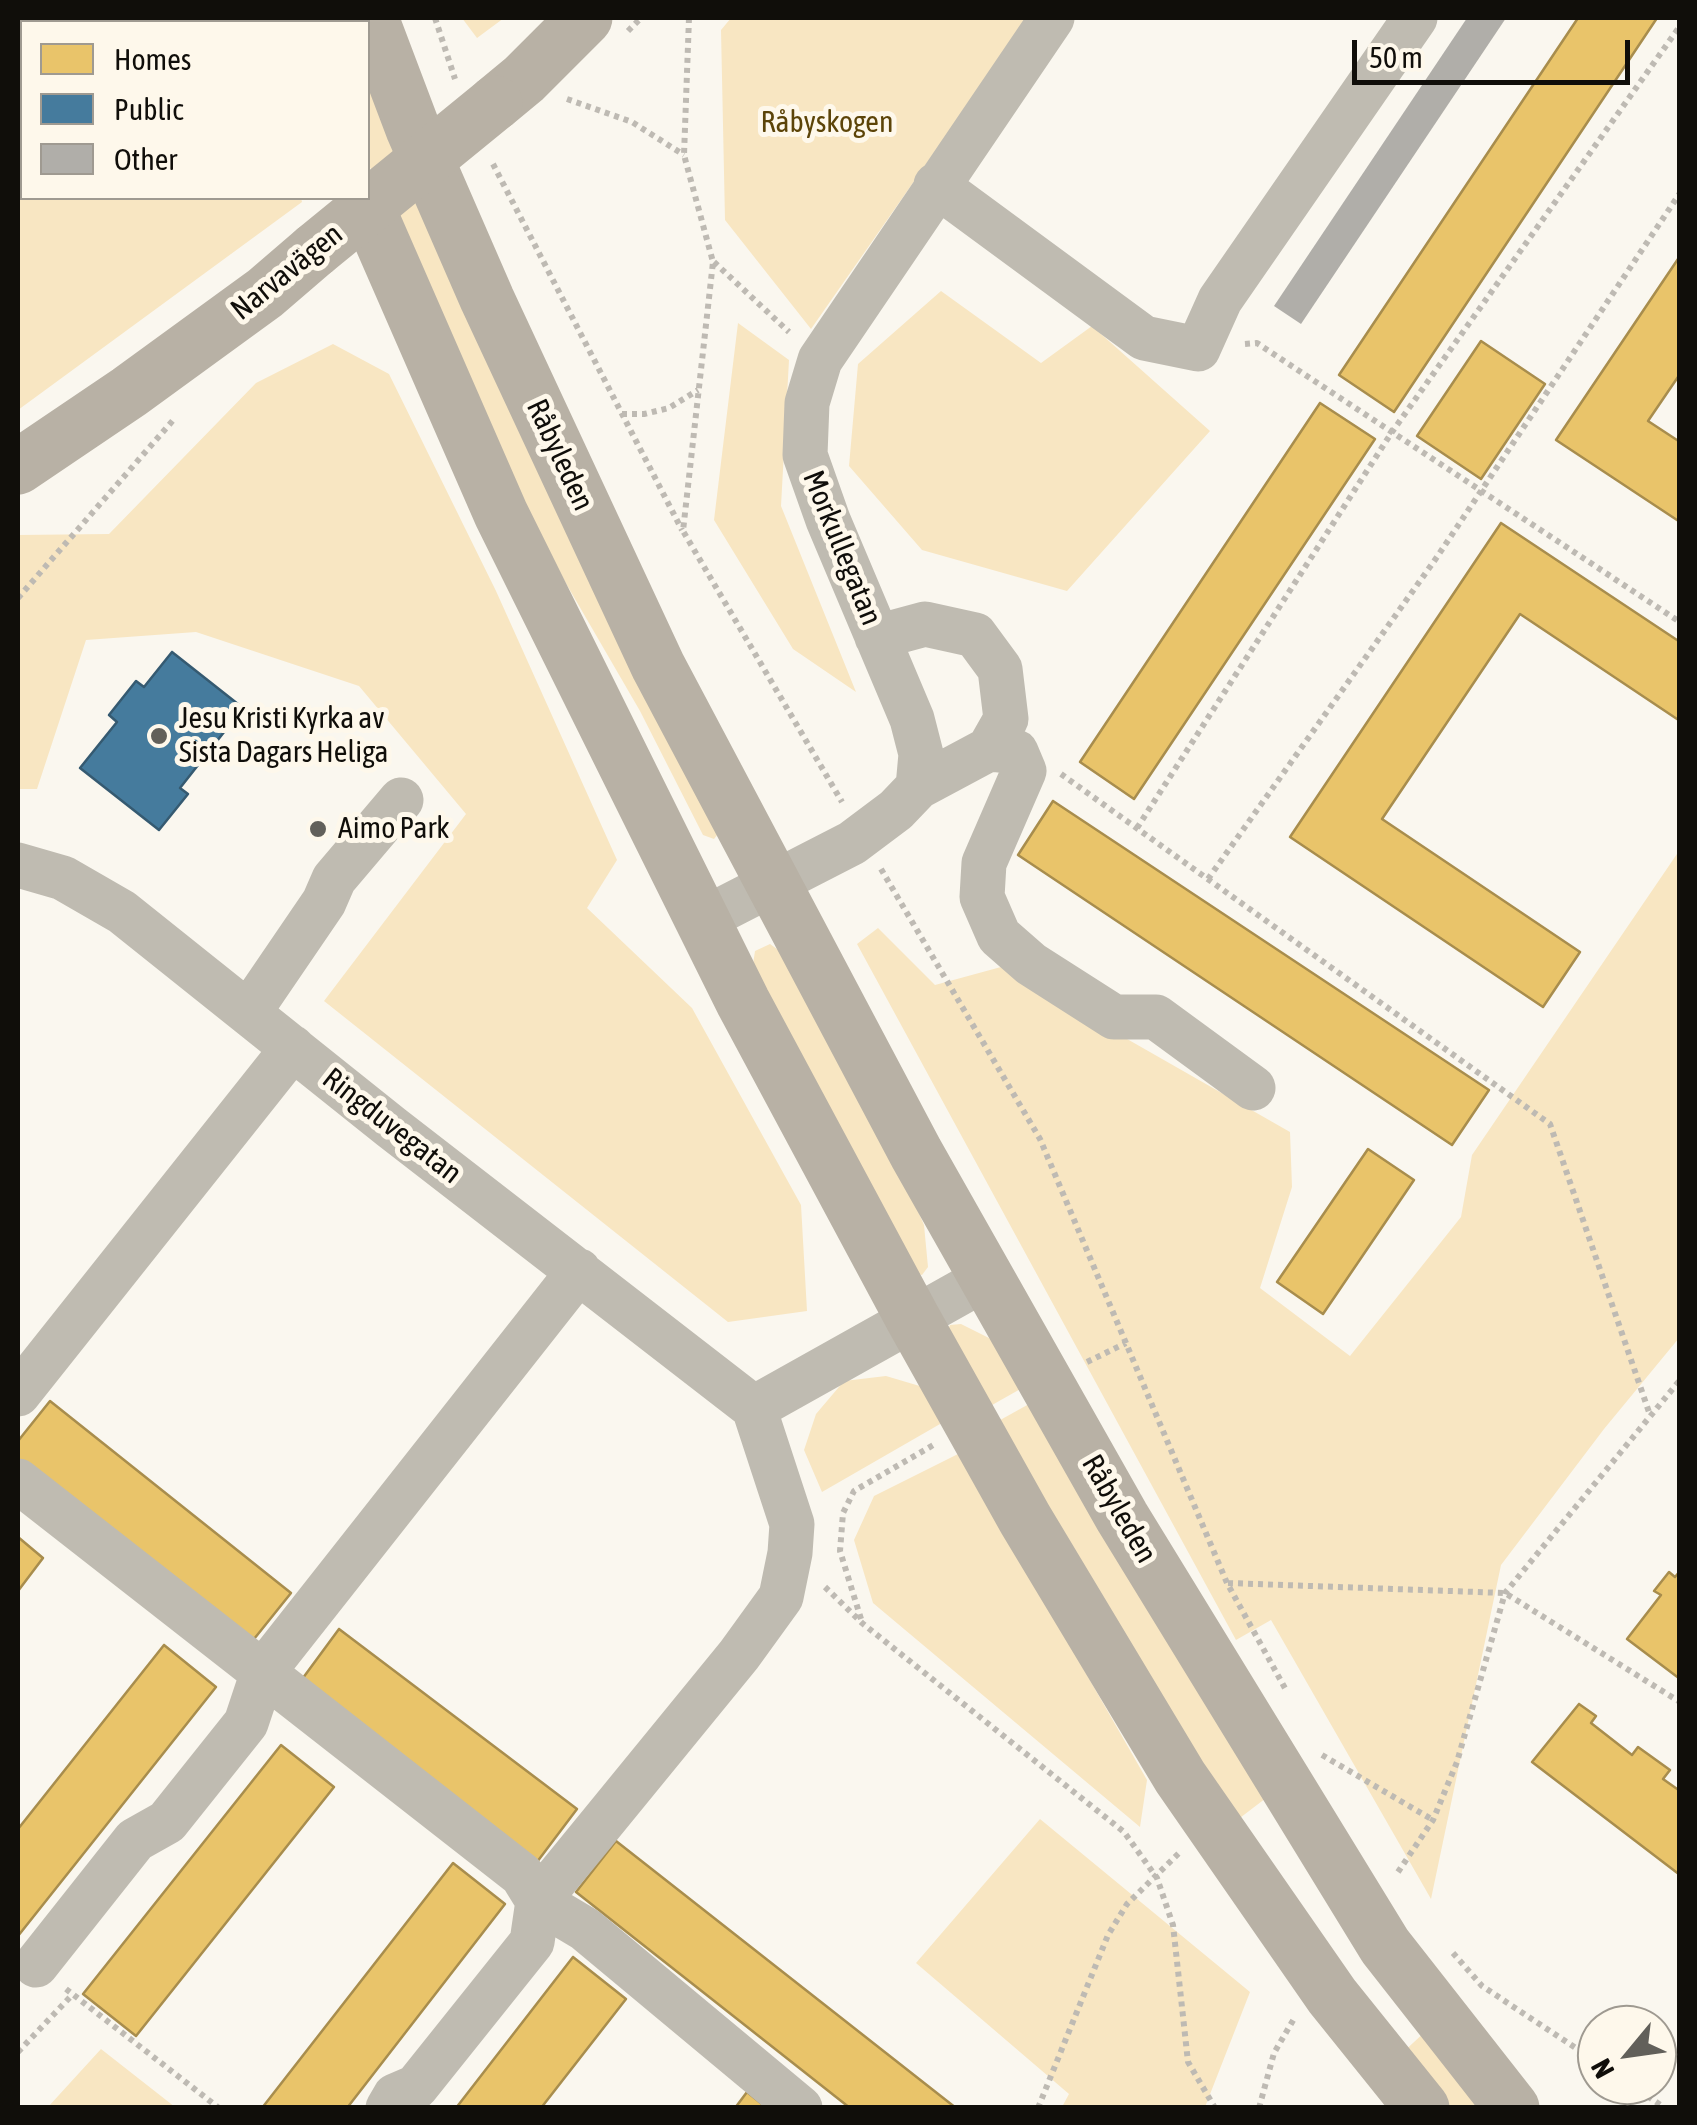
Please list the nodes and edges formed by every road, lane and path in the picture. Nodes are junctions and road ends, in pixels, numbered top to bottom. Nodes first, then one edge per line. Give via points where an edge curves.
1 (372, 18) edge
2 (435, 18) edge
3 (585, 18) edge
4 (1052, 18) edge
5 (1415, 18) edge
6 (1680, 26) edge
7 (561, 97) dead end
8 (480, 114) junction
9 (684, 155) dead end
10 (936, 184) junction
11 (1680, 193) edge
12 (364, 200) edge
13 (713, 262) dead end
14 (1198, 349) junction
15 (820, 360) junction
16 (699, 390) dead end
17 (622, 414) junction
18 (177, 416) dead end
19 (1392, 432) junction
20 (18, 467) edge
21 (1482, 489) junction
22 (682, 531) dead end
23 (18, 598) edge
24 (1680, 622) edge
25 (877, 637) junction
26 (1003, 751) junction
27 (918, 788) junction
28 (401, 800) dead end
29 (1137, 828) junction
30 (18, 866) edge
31 (1208, 879) junction
32 (771, 883) junction
33 (702, 920) junction
34 (250, 1012) junction
35 (293, 1048) junction
36 (1253, 1088) dead end
37 (579, 1271) junction
38 (988, 1277) junction
39 (912, 1317) junction
40 (1680, 1380) edge
41 (18, 1394) edge
42 (754, 1408) junction
43 (1650, 1415) junction
44 (18, 1481) edge
45 (790, 1553) junction
46 (1226, 1583) dead end
47 (1505, 1594) junction
48 (263, 1672) junction
49 (1680, 1702) edge
50 (1322, 1755) dead end
51 (1433, 1820) junction
52 (1185, 1848) dead end
53 (1398, 1872) dead end
54 (1158, 1878) junction
55 (538, 1901) junction
56 (1443, 1942) dead end
57 (36, 1964) joint
58 (73, 1994) junction
59 (1295, 2017) dead end
60 (1577, 2049) edge
61 (18, 2052) edge
62 (220, 2108) edge
63 (388, 2108) edge
64 (800, 2108) edge
65 (1038, 2108) edge
66 (1215, 2108) edge
67 (1259, 2108) edge
68 (1422, 2108) edge
69 (1512, 2108) edge

1 - 32 main road, Råbyleden via 496,316 658,666
2 - 8 path
3 - 8 main road, Narvavägen
4 - 10 street, Morkullegatan
5 - 14 street via 1220,300
6 - 19 path
7 - 9 path via 632,122
8 - 17 path
8 - 20 main road, Narvavägen, bridge via 265,292
10 - 14 street via 1144,338
10 - 15 street, Morkullegatan
11 - 21 path
12 - 33 main road via 500,514
13 - 15 path
14 - 19 path via 1257,343
15 - 25 street, Morkullegatan via 807,403 805,455
16 - 17 path via 669,408
17 - 22 path
18 - 23 path
19 - 21 path
19 - 29 path
21 - 24 path
21 - 31 path
25 - 26 street via 925,624 975,635 1000,668
25 - 27 street, Morkullegatan via 912,719 921,754
26 - 27 street
26 - 29 path via 1054,770
26 - 36 street via 1024,772 984,863 982,897 999,936 1114,1017 1156,1017
27 - 32 street via 852,843
28 - 34 street via 334,879
29 - 31 path
30 - 34 street, Ringduvegatan via 63,878 122,912
31 - 43 path via 1550,1124
32 - 33 street
32 - 38 main road, Råbyleden
33 - 39 main road
34 - 35 street, Ringduvegatan
35 - 37 street, Ringduvegatan
35 - 41 street
37 - 42 street, Ringduvegatan
37 - 48 street
38 - 39 street
38 - 69 main road, Råbyleden via 1122,1517 1385,1946
39 - 42 street
39 - 68 main road via 1180,1777 1332,1996
40 - 43 path
42 - 45 street via 792,1524
43 - 47 path
44 - 48 street
45 - 54 path via 862,1624 1124,1832
45 - 55 street via 781,1597
46 - 47 path
47 - 49 path
47 - 51 path via 1457,1762
48 - 55 street via 522,1875
48 - 57 street via 246,1723 167,1822 134,1840
50 - 51 path
51 - 53 path
52 - 54 path
54 - 65 path via 1127,1904 1108,1934
54 - 66 path via 1173,1924 1188,2062
55 - 63 street via 532,1942 416,2087 394,2096
55 - 64 street via 585,1928
56 - 60 path via 1482,1986
57 - 58 path
58 - 61 path
58 - 62 path
59 - 67 path via 1274,2053

